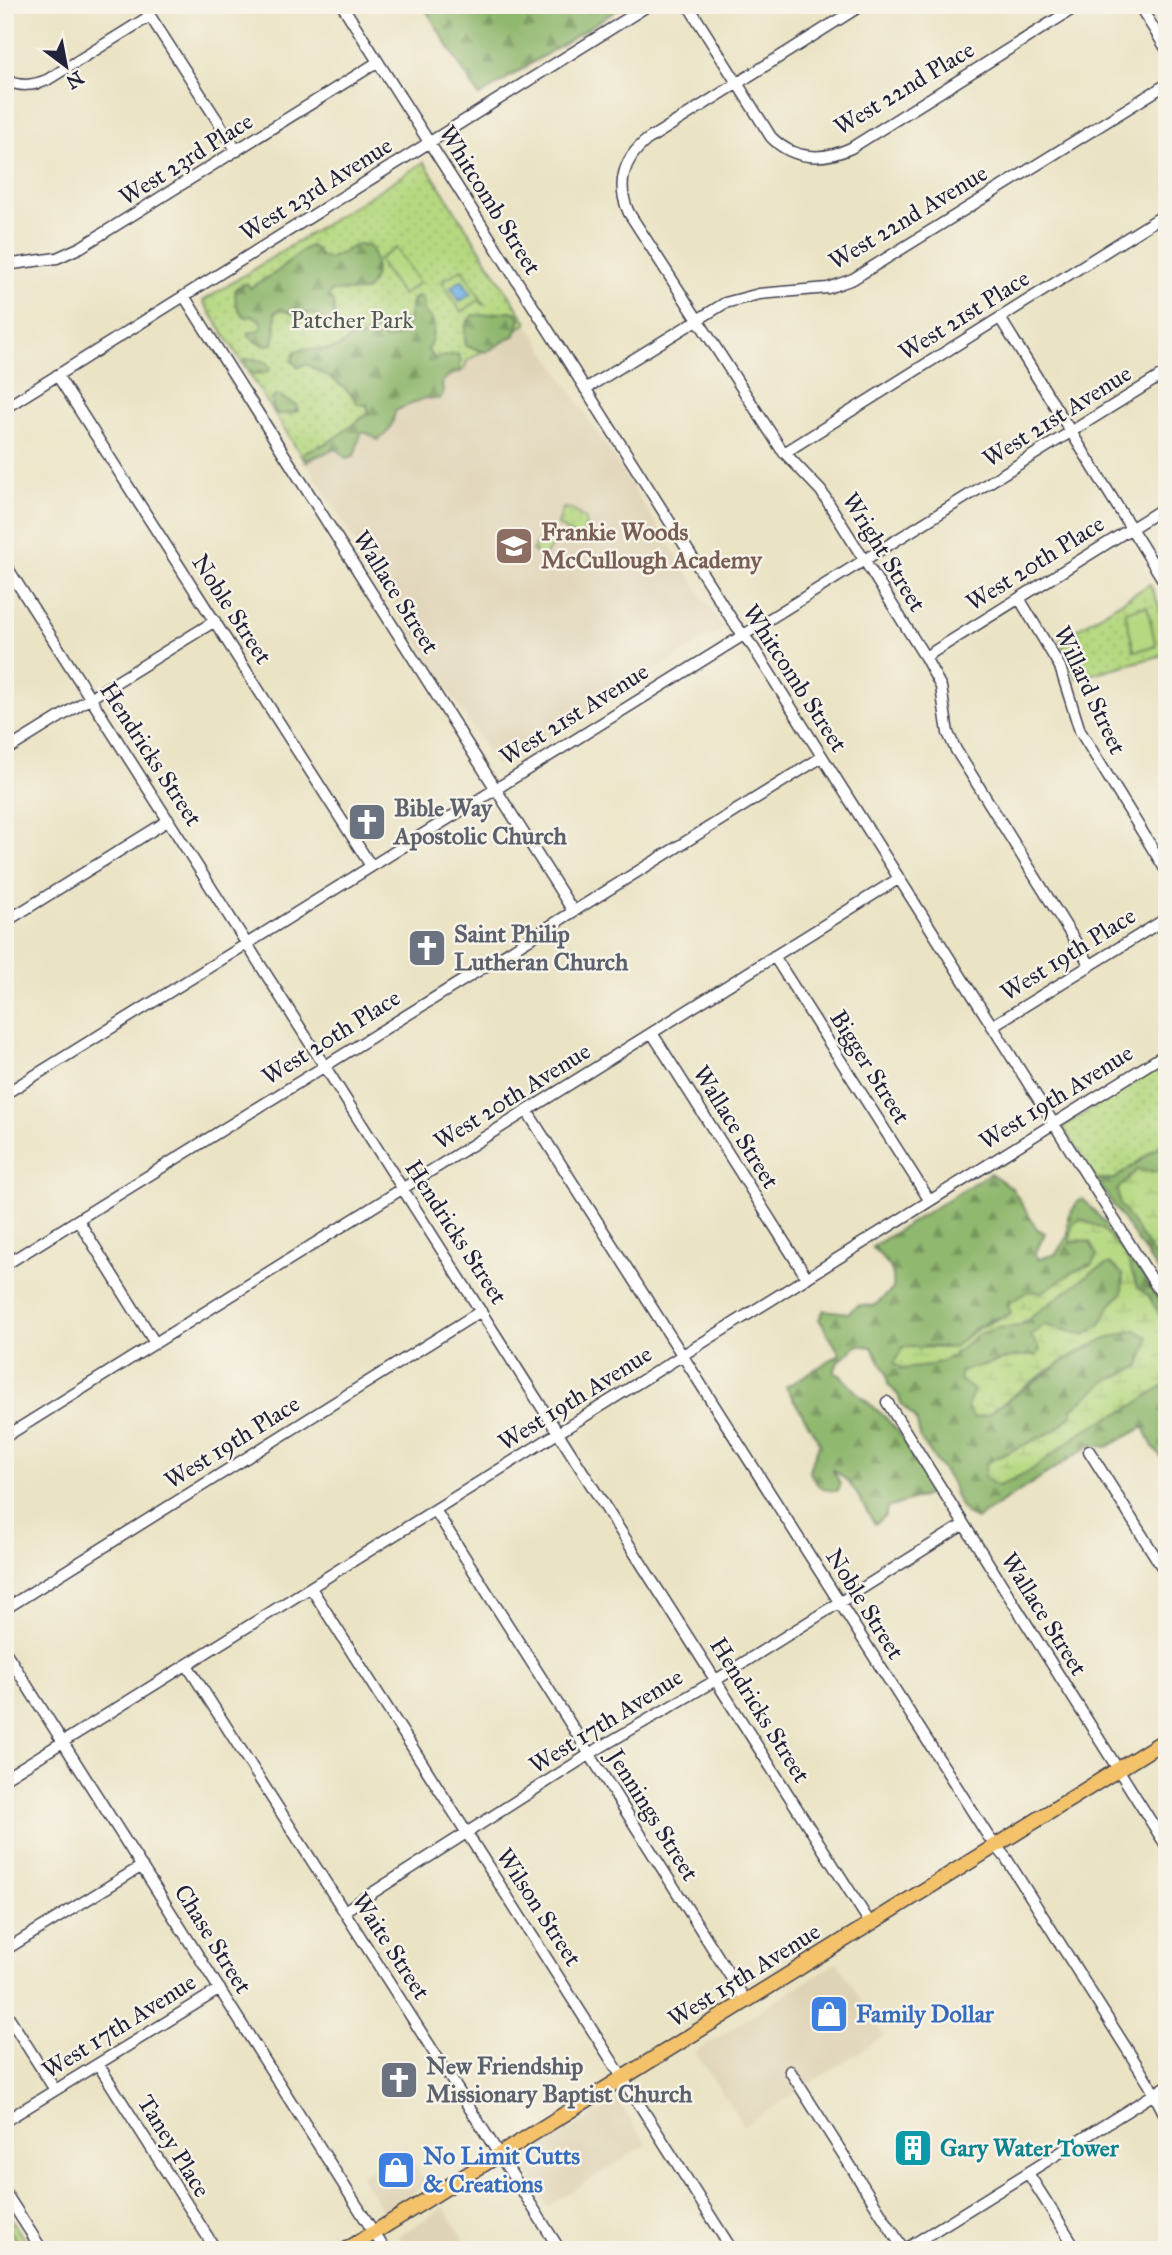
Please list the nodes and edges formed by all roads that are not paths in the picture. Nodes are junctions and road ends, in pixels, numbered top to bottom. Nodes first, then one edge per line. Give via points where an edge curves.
1 (143, 5) edge
2 (342, 5) edge
3 (649, 5) edge
4 (688, 5) edge
5 (862, 5) edge
6 (1079, 5) edge
7 (1139, 5) edge
8 (150, 16) junction
9 (1167, 50) edge
10 (378, 62) junction
11 (9, 82) edge
12 (737, 84) junction
13 (1167, 84) edge
14 (428, 143) junction
15 (237, 151) junction
16 (802, 155) junction
17 (800, 168) dead end
18 (1167, 213) edge
19 (5, 265) edge
20 (184, 296) junction
21 (1000, 318) junction
22 (697, 319) junction
23 (1167, 372) edge
24 (57, 375) junction
25 (585, 389) junction
26 (5, 408) edge
27 (1071, 432) junction
28 (783, 453) junction
29 (1167, 506) edge
30 (1132, 528) junction
31 (865, 561) junction
32 (5, 564) edge
33 (1167, 586) edge
34 (1019, 598) junction
35 (215, 621) junction
36 (744, 635) junction
37 (925, 657) junction
38 (91, 698) junction
39 (5, 751) edge
40 (822, 757) junction
41 (495, 789) junction
42 (169, 820) junction
43 (370, 866) junction
44 (1167, 872) edge
45 (898, 879) junction
46 (573, 911) junction
47 (1167, 918) edge
48 (5, 922) edge
49 (247, 943) junction
50 (774, 956) junction
51 (1090, 965) junction
52 (992, 1026) junction
53 (652, 1033) junction
54 (1167, 1053) edge
55 (325, 1065) junction
56 (5, 1094) edge
57 (527, 1111) junction
58 (1053, 1124) junction
59 (404, 1188) junction
60 (930, 1201) junction
61 (78, 1220) junction
62 (5, 1265) edge
63 (807, 1278) junction
64 (1167, 1303) edge
65 (481, 1311) junction
66 (155, 1343) junction
67 (682, 1356) junction
68 (887, 1402) dead end
69 (559, 1433) junction
70 (5, 1437) edge
71 (1088, 1451) dead end
72 (435, 1510) junction
73 (963, 1525) junction
74 (1167, 1575) edge
75 (311, 1588) junction
76 (839, 1602) junction
77 (5, 1609) edge
78 (5, 1651) edge
79 (187, 1665) junction
80 (716, 1680) junction
81 (1167, 1739) edge
82 (63, 1742) junction
83 (590, 1754) junction
84 (1118, 1769) junction
85 (5, 1778) edge
86 (467, 1834) junction
87 (996, 1845) junction
88 (1167, 1847) edge
89 (142, 1866) junction
90 (344, 1911) junction
91 (870, 1923) junction
92 (5, 1951) edge
93 (220, 1989) junction
94 (746, 2001) junction
95 (5, 2011) edge
96 (98, 2064) junction
97 (790, 2071) dead end
98 (623, 2077) junction
99 (1167, 2086) edge
100 (55, 2090) junction
101 (1154, 2095) junction
102 (1167, 2119) edge
103 (5, 2121) edge
104 (499, 2154) junction
105 (1028, 2173) junction
106 (5, 2192) edge
107 (374, 2232) junction
108 (42, 2250) edge
109 (216, 2250) edge
110 (346, 2250) edge
111 (385, 2250) edge
112 (560, 2250) edge
113 (732, 2250) edge
114 (904, 2250) edge
115 (1077, 2250) edge

1 - 8 street
2 - 10 street, Whitcomb Street
3 - 14 street, West 23rd Avenue
4 - 12 street
5 - 12 street
6 - 16 street, West 22nd Place via 851,148 826,156
7 - 9 street
8 - 11 street via 47,79 29,85
8 - 15 street
10 - 14 street, Whitcomb Street
10 - 15 street, West 23rd Place
12 - 16 street via 771,136 787,150
12 - 22 street, Wright Street via 640,146 622,176 629,213
13 - 22 street, West 22nd Avenue via 853,279 814,291 747,296
14 - 20 street, West 23rd Avenue
14 - 25 street, Whitcomb Street
15 - 19 street, West 23rd Place via 69,253
16 - 17 street
18 - 21 street, West 21st Place
20 - 24 street, West 23rd Avenue
20 - 41 street, Wallace Street
21 - 27 street
21 - 28 street, West 21st Place
22 - 25 street, West 22nd Avenue
22 - 28 street, Wright Street
23 - 27 street, West 21st Avenue
24 - 26 street, West 23rd Avenue
24 - 35 street, Noble Street
25 - 36 street, Whitcomb Street
27 - 30 street
27 - 31 street, West 21st Avenue
28 - 31 street, Wright Street via 817,486
29 - 30 street, West 20th Place
30 - 33 street
30 - 34 street, West 20th Place
31 - 36 street, West 21st Avenue
31 - 37 street, Wright Street
32 - 38 street, Hendricks Street
34 - 37 street, West 20th Place
34 - 44 street, Willard Street via 1060,667 1084,739
35 - 38 street
35 - 43 street, Noble Street
36 - 40 street, Whitcomb Street
36 - 41 street, West 21st Avenue
37 - 51 street, Wright Street via 941,687 948,733 956,750
38 - 39 street
38 - 42 street, Hendricks Street
40 - 45 street, Whitcomb Street
40 - 46 street, West 20th Place
41 - 43 street, West 21st Avenue
41 - 46 street, Wallace Street
42 - 48 street
42 - 49 street, Hendricks Street
43 - 49 street, West 21st Avenue
45 - 50 street, West 20th Avenue
45 - 52 street, Whitcomb Street
46 - 55 street, West 20th Place
47 - 51 street, West 19th Place
49 - 55 street, Hendricks Street
49 - 56 street, West 21st Avenue
50 - 53 street, West 20th Avenue
50 - 60 street, Bigger Street
51 - 52 street, West 19th Place
52 - 58 street, Whitcomb Street
53 - 57 street, West 20th Avenue
53 - 63 street, Wallace Street
54 - 58 street, West 19th Avenue
55 - 59 street, Hendricks Street
55 - 61 street, West 20th Place
57 - 59 street, West 20th Avenue
57 - 67 street, Noble Street
58 - 60 street, West 19th Avenue
58 - 64 street, Whitcomb Street
59 - 65 street, Hendricks Street
59 - 66 street, West 20th Avenue
60 - 63 street, West 19th Avenue
61 - 62 street, West 20th Place
61 - 66 street
63 - 67 street, West 19th Avenue
65 - 69 street, Hendricks Street
65 - 77 street, West 19th Place
66 - 70 street, West 20th Avenue
67 - 69 street, West 19th Avenue
67 - 76 street, Noble Street
68 - 73 street, Wallace Street
69 - 72 street, West 19th Avenue
69 - 80 street, Hendricks Street
71 - 74 street
72 - 75 street, West 19th Avenue
72 - 83 street, Jennings Street
73 - 76 street, West 17th Avenue
73 - 84 street, Wallace Street
75 - 79 street, West 19th Avenue
75 - 86 street, Wilson Street
76 - 80 street, West 17th Avenue
76 - 87 street, Noble Street
78 - 82 street, Chase Street
79 - 82 street, West 19th Avenue
79 - 90 street, Waite Street
80 - 83 street, West 17th Avenue
80 - 91 street, Hendricks Street
81 - 84 main road, West 15th Avenue
82 - 85 street, West 19th Avenue
82 - 89 street, Chase Street
83 - 86 street, West 17th Avenue
83 - 94 street, Jennings Street
84 - 87 main road, West 15th Avenue
84 - 88 street, Wallace Street
86 - 90 street, West 17th Avenue
86 - 98 street, Wilson Street
87 - 91 main road, West 15th Avenue
87 - 101 street, Noble Street
89 - 92 street
89 - 93 street, Chase Street
90 - 104 street, Waite Street
91 - 94 main road, West 15th Avenue
93 - 96 street, West 17th Avenue
93 - 107 street, Chase Street
94 - 98 main road, West 15th Avenue
95 - 100 street
96 - 100 street, West 17th Avenue
96 - 109 street, Taney Place
97 - 114 street
98 - 104 main road, West 15th Avenue
98 - 113 street, Wilson Street
99 - 101 street
100 - 103 street, West 17th Avenue
101 - 102 street, Noble Street
101 - 105 street
104 - 107 main road, West 15th Avenue
104 - 112 street, Waite Street
105 - 114 street
105 - 115 street
106 - 108 street
107 - 110 main road, West 15th Avenue
107 - 111 street, Chase Street

